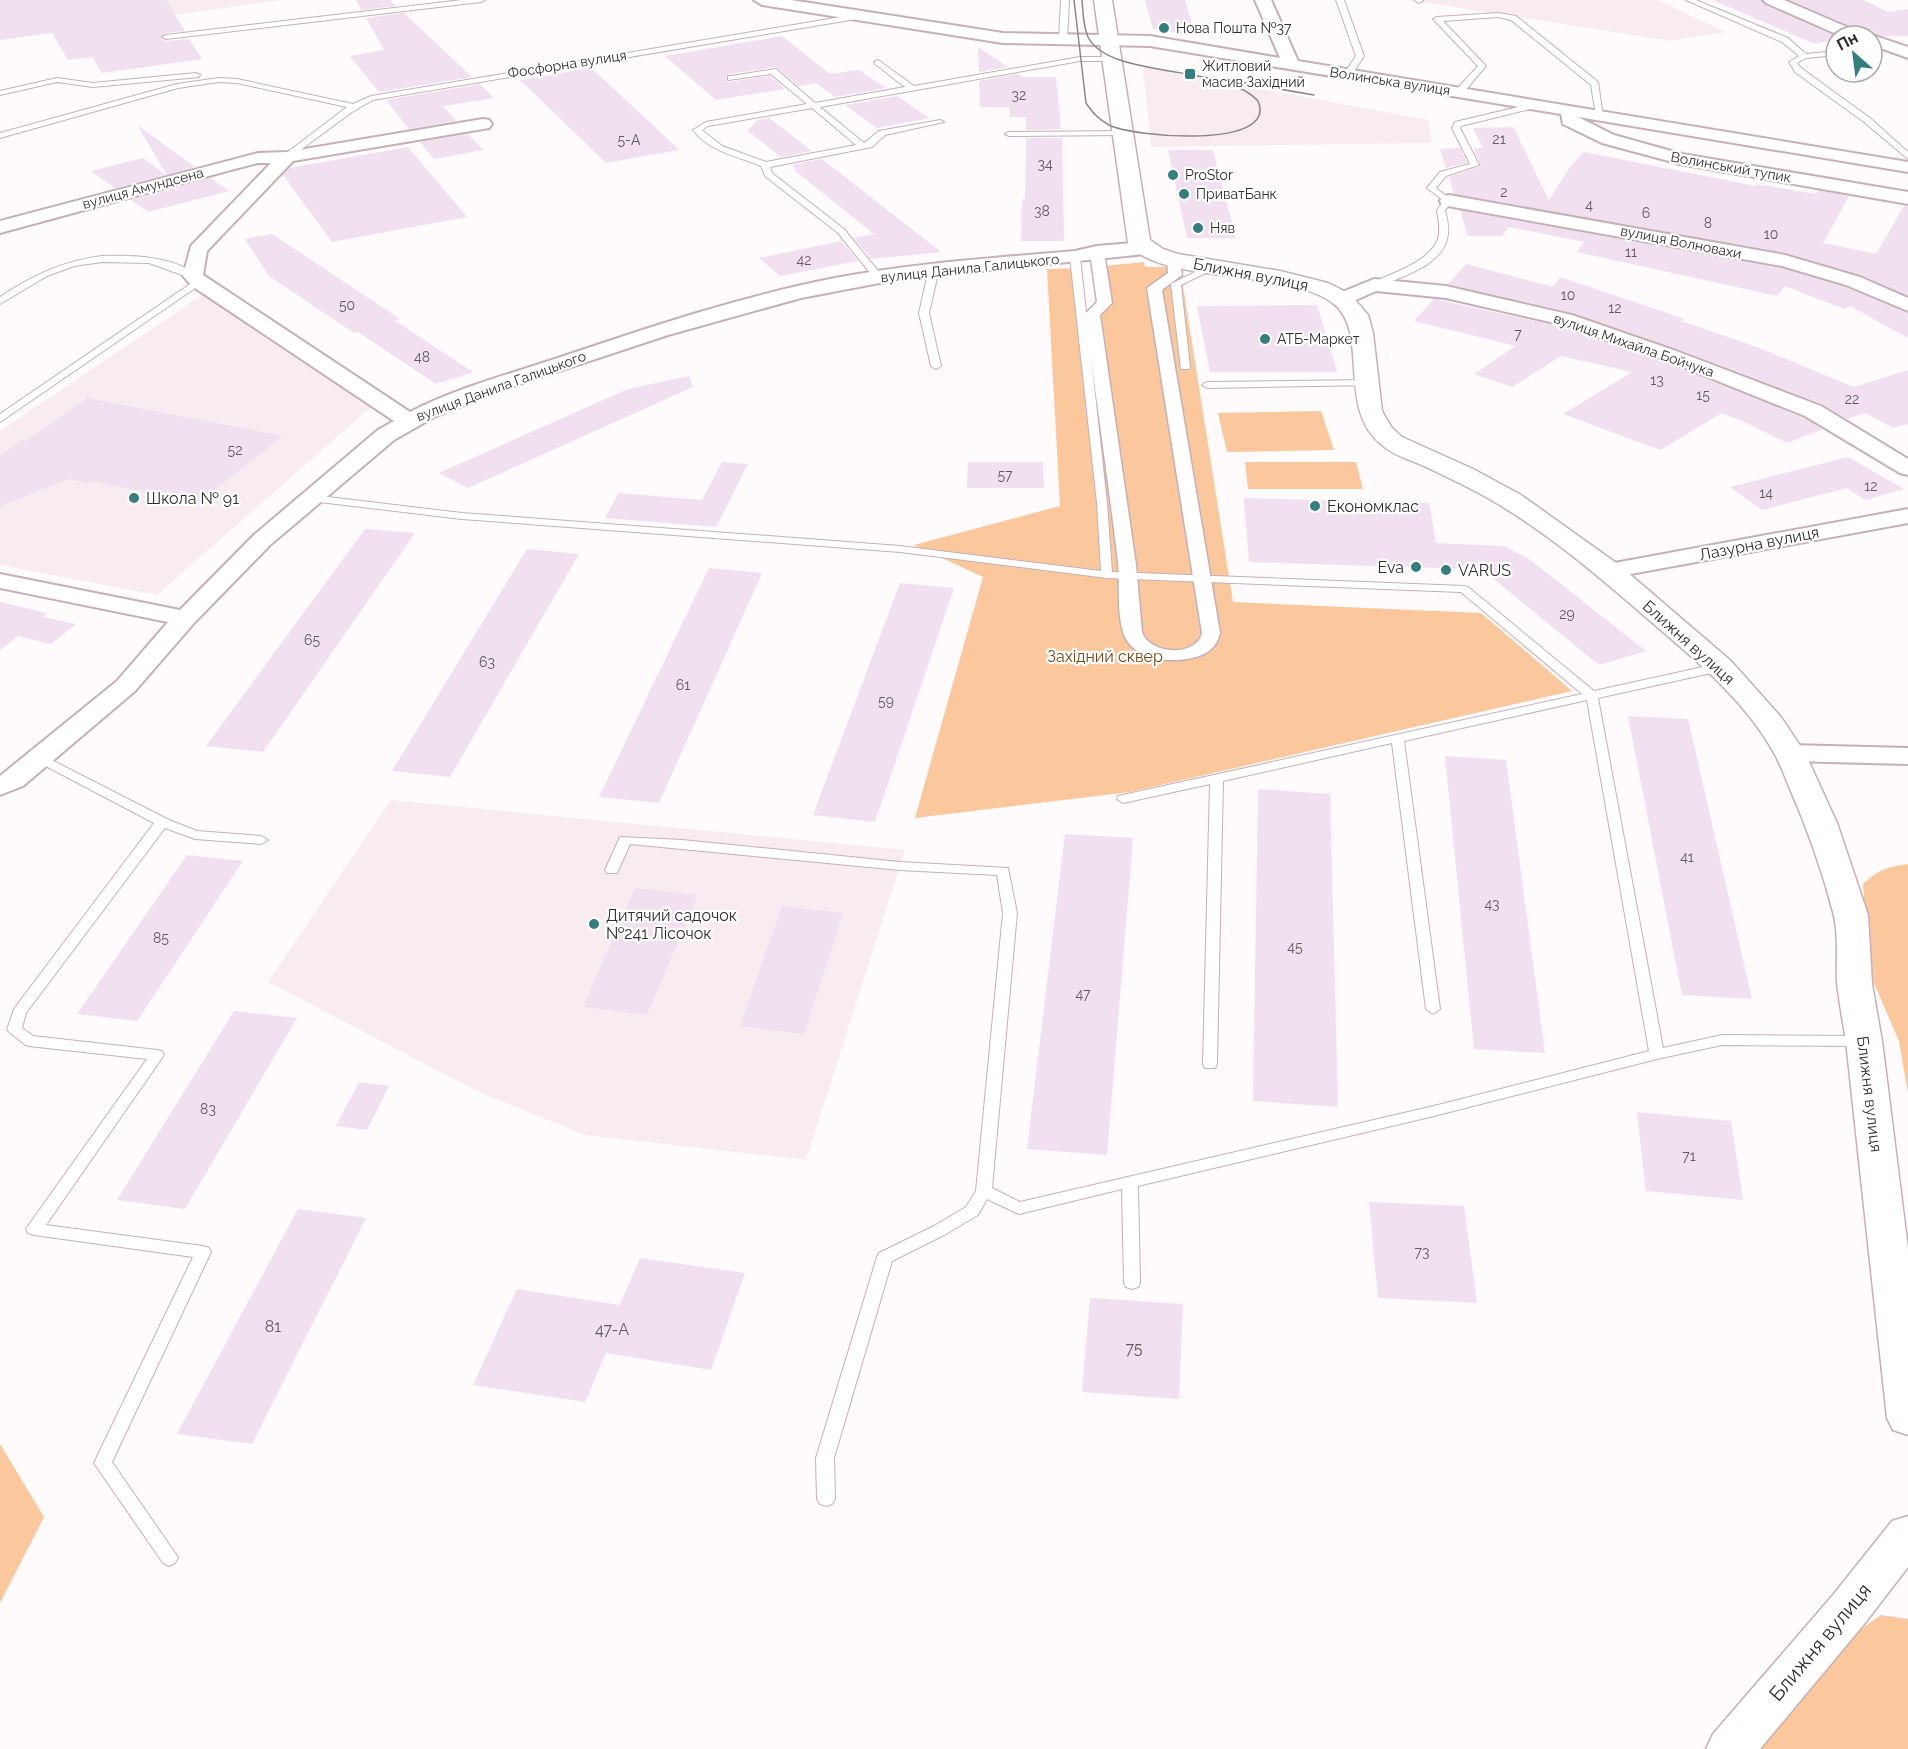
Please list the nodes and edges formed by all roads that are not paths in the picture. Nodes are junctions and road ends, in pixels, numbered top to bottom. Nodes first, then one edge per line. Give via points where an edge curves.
1 (481, 0) edge
2 (762, 0) edge
3 (1065, 0) edge
4 (1103, 0) edge
5 (1263, 0) edge
6 (1340, 0) edge
7 (1690, 0) edge
8 (1771, 0) edge
9 (865, 15) junction
10 (1827, 24) edge
11 (166, 38) dead end
12 (1064, 40) junction
13 (1884, 46) edge
14 (1110, 50) junction
15 (1908, 53) edge
16 (1824, 54) edge
17 (1804, 56) junction
18 (878, 63) dead end
19 (1291, 64) junction
20 (1348, 74) junction
21 (731, 78) dead end
22 (219, 80) junction
23 (912, 89) junction
24 (1459, 92) junction
25 (0, 93) edge
26 (1535, 105) junction
27 (352, 106) junction
28 (814, 106) junction
29 (1569, 110) junction
30 (1600, 115) junction
31 (940, 122) dead end
32 (483, 124) dead end
33 (1122, 133) junction
34 (1009, 134) dead end
35 (0, 136) edge
36 (862, 146) junction
37 (1908, 156) edge
38 (287, 157) junction
39 (765, 165) junction
40 (1908, 167) edge
41 (1908, 198) edge
42 (1449, 201) junction
43 (0, 226) edge
44 (1145, 248) junction
45 (1097, 252) junction
46 (1075, 257) junction
47 (1174, 260) junction
48 (1213, 266) junction
49 (934, 269) junction
50 (878, 277) junction
51 (196, 279) junction
52 (1374, 285) junction
53 (1342, 299) junction
54 (0, 301) edge
55 (1908, 305) edge
56 (936, 366) dead end
57 (1185, 367) dead end
58 (1368, 383) junction
59 (1207, 385) dead end
60 (0, 419) edge
61 (408, 420) junction
62 (1908, 468) edge
63 (311, 498) junction
64 (1908, 516) edge
65 (1609, 571) junction
66 (1107, 575) junction
67 (1128, 576) junction
68 (1202, 578) junction
69 (0, 581) edge
70 (185, 618) junction
71 (1721, 666) junction
72 (1592, 696) junction
73 (1397, 737) junction
74 (1790, 753) junction
75 (1908, 756) edge
76 (40, 758) junction
77 (1217, 777) junction
78 (0, 788) edge
79 (1123, 799) dead end
80 (162, 822) junction
81 (261, 840) dead end
82 (612, 870) dead end
83 (1433, 1009) dead end
84 (1864, 1041) junction
85 (1657, 1054) junction
86 (1210, 1064) dead end
87 (1130, 1182) junction
88 (984, 1191) junction
89 (1132, 1283) dead end
90 (1908, 1418) edge
91 (826, 1499) dead end
92 (1908, 1534) edge
93 (169, 1558) dead end
94 (1730, 1749) edge

1 - 11 lane
2 - 9 street, Волинська вулиця
3 - 12 lane
4 - 14 street
5 - 19 street
6 - 20 lane via 1360,56
7 - 17 lane via 1785,40
8 - 10 street
9 - 12 street, Волинська вулиця via 1003,38
9 - 27 lane, Фосфорна вулиця via 410,90
12 - 14 street, Волинська вулиця
13 - 15 street
14 - 19 street, Волинська вулиця via 1150,41
14 - 23 lane via 1080,59
14 - 33 street
16 - 17 lane
17 - 37 lane via 1793,62 1798,70 1867,120
18 - 23 lane
19 - 20 street, Волинська вулиця
20 - 24 street, Волинська вулиця
21 - 28 lane via 773,71
22 - 25 lane via 198,74 93,85 57,80
22 - 27 lane
22 - 35 lane via 177,86
23 - 28 lane
24 - 26 street, Волинська вулиця
24 - 30 lane via 1482,66 1437,19 1498,15 1513,18 1595,84
26 - 29 street, Волинська вулиця
26 - 42 lane via 1458,124 1456,128 1475,165 1443,174 1431,188
27 - 38 lane, Фосфорна вулиця
28 - 36 lane
28 - 39 lane via 706,124 697,130 729,152
29 - 30 street, Волинська вулиця
29 - 41 street, Волинський тупик via 1569,120 1586,130 1680,159
30 - 40 street, Волинська вулиця
31 - 36 lane via 882,134
32 - 38 street
33 - 34 lane
33 - 44 street via 1139,243
36 - 39 lane
38 - 43 street, вулиця Амундсена via 258,158 223,166
38 - 51 street, Фосфорна вулиця via 198,250
39 - 50 lane via 768,174 841,231
42 - 52 lane via 1441,210 1444,236 1433,256
42 - 55 street, вулиця Волновахи via 1785,261 1853,281
44 - 45 street, вулиця Данила Галицького
44 - 47 street, Ближня вулиця
45 - 46 street, вулиця Данила Галицького
45 - 67 street via 1105,303 1092,314
46 - 49 street, вулиця Данила Галицького
46 - 66 lane
47 - 48 street, Ближня вулиця
47 - 68 street via 1175,274 1154,288
48 - 53 street, Ближня вулиця via 1320,288
48 - 57 lane via 1176,284
49 - 50 street, вулиця Данила Галицького
49 - 56 lane via 924,313
50 - 61 street, вулиця Данила Галицького via 686,321
51 - 54 lane via 164,264 102,259 44,274
51 - 60 lane
51 - 61 street
52 - 53 street, вулиця Михайла Бойчука
52 - 62 street, вулиця Михайла Бойчука via 1446,292 1565,319 1813,411
53 - 58 street, Ближня вулиця via 1356,315
58 - 59 lane
58 - 65 street, Ближня вулиця via 1370,411 1393,442 1512,501
61 - 63 street, вулиця Данила Галицького
63 - 66 lane via 462,516 900,549
63 - 70 street, вулиця Данила Галицького via 262,540
64 - 65 street, Лазурна вулиця
65 - 71 street, Ближня вулиця
66 - 67 lane
67 - 68 lane
67 - 68 street via 1136,639 1150,650 1174,654 1197,651 1210,640
68 - 72 lane via 1464,589
69 - 70 street
70 - 76 street, вулиця Данила Галицького via 126,686
71 - 72 lane
71 - 74 street, Ближня вулиця
72 - 73 lane
72 - 85 lane
73 - 77 lane
73 - 83 lane
74 - 75 street
74 - 84 street, Ближня вулиця via 1821,824 1851,915 1855,984
76 - 78 street, вулиця Данила Галицького
76 - 80 lane
77 - 79 lane
77 - 86 lane
80 - 81 lane via 195,835
80 - 93 lane via 19,1012 14,1030 29,1041 157,1055 34,1229 203,1252 103,1463
82 - 88 lane via 625,840 900,866 1003,871 1010,913
84 - 85 lane via 1722,1040
84 - 90 street, Ближня вулиця
85 - 87 lane via 1434,1112
87 - 88 lane via 1020,1208
87 - 89 lane
88 - 91 lane via 972,1211 885,1257 825,1458
92 - 94 street, Ближня вулиця

